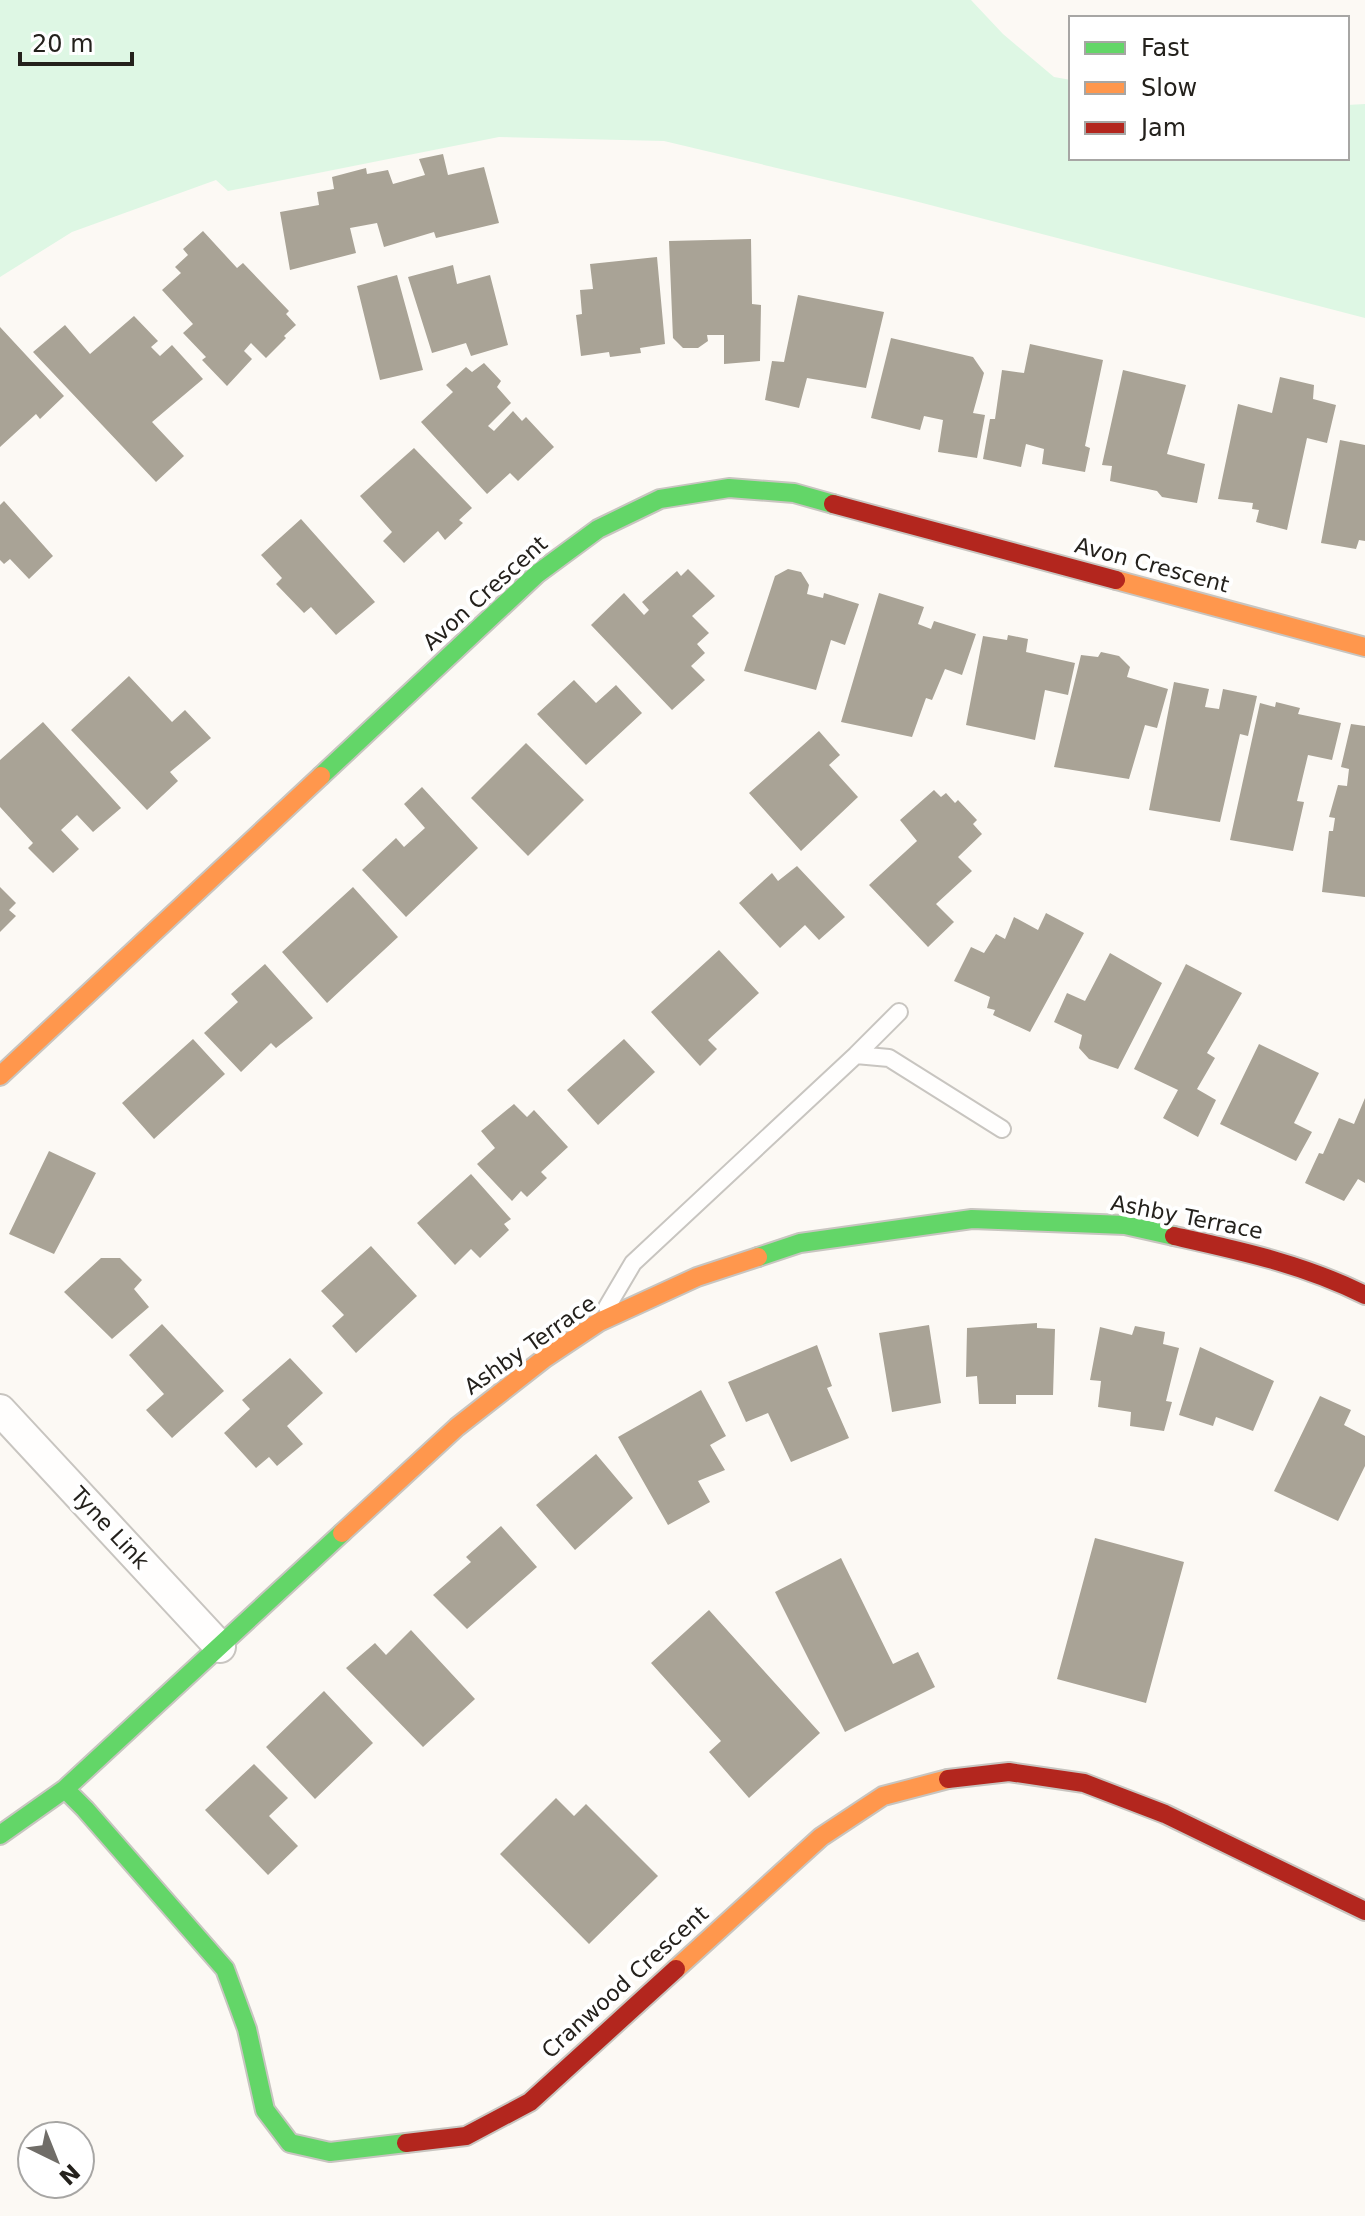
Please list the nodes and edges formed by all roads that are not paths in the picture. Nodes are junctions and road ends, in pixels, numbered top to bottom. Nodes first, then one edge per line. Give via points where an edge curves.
1 (1365, 647) edge
2 (899, 1012) dead end
3 (856, 1055) junction
4 (0, 1076) edge
5 (1002, 1129) dead end
6 (1365, 1295) edge
7 (599, 1322) junction
8 (0, 1410) edge
9 (220, 1647) junction
10 (65, 1789) junction
11 (0, 1835) edge
12 (1365, 1911) edge

1 - 4 street, Avon Crescent via 794,493 729,488 660,499 598,529 537,574
2 - 3 lane
3 - 5 lane via 889,1058
3 - 7 lane via 633,1263
6 - 7 street, Ashby Terrace via 1269,1257 1125,1225 972,1219 800,1243 697,1277
7 - 9 street, Ashby Terrace via 457,1427
8 - 9 street, Tyne Link
9 - 10 street, Ashby Terrace
10 - 11 street, Ashby Terrace
10 - 12 street, Cranwood Crescent via 225,1969 247,2029 265,2110 290,2143 330,2152 466,2136 530,2102 821,1837 883,1796 944,1779 1009,1772 1084,1783 1165,1814

